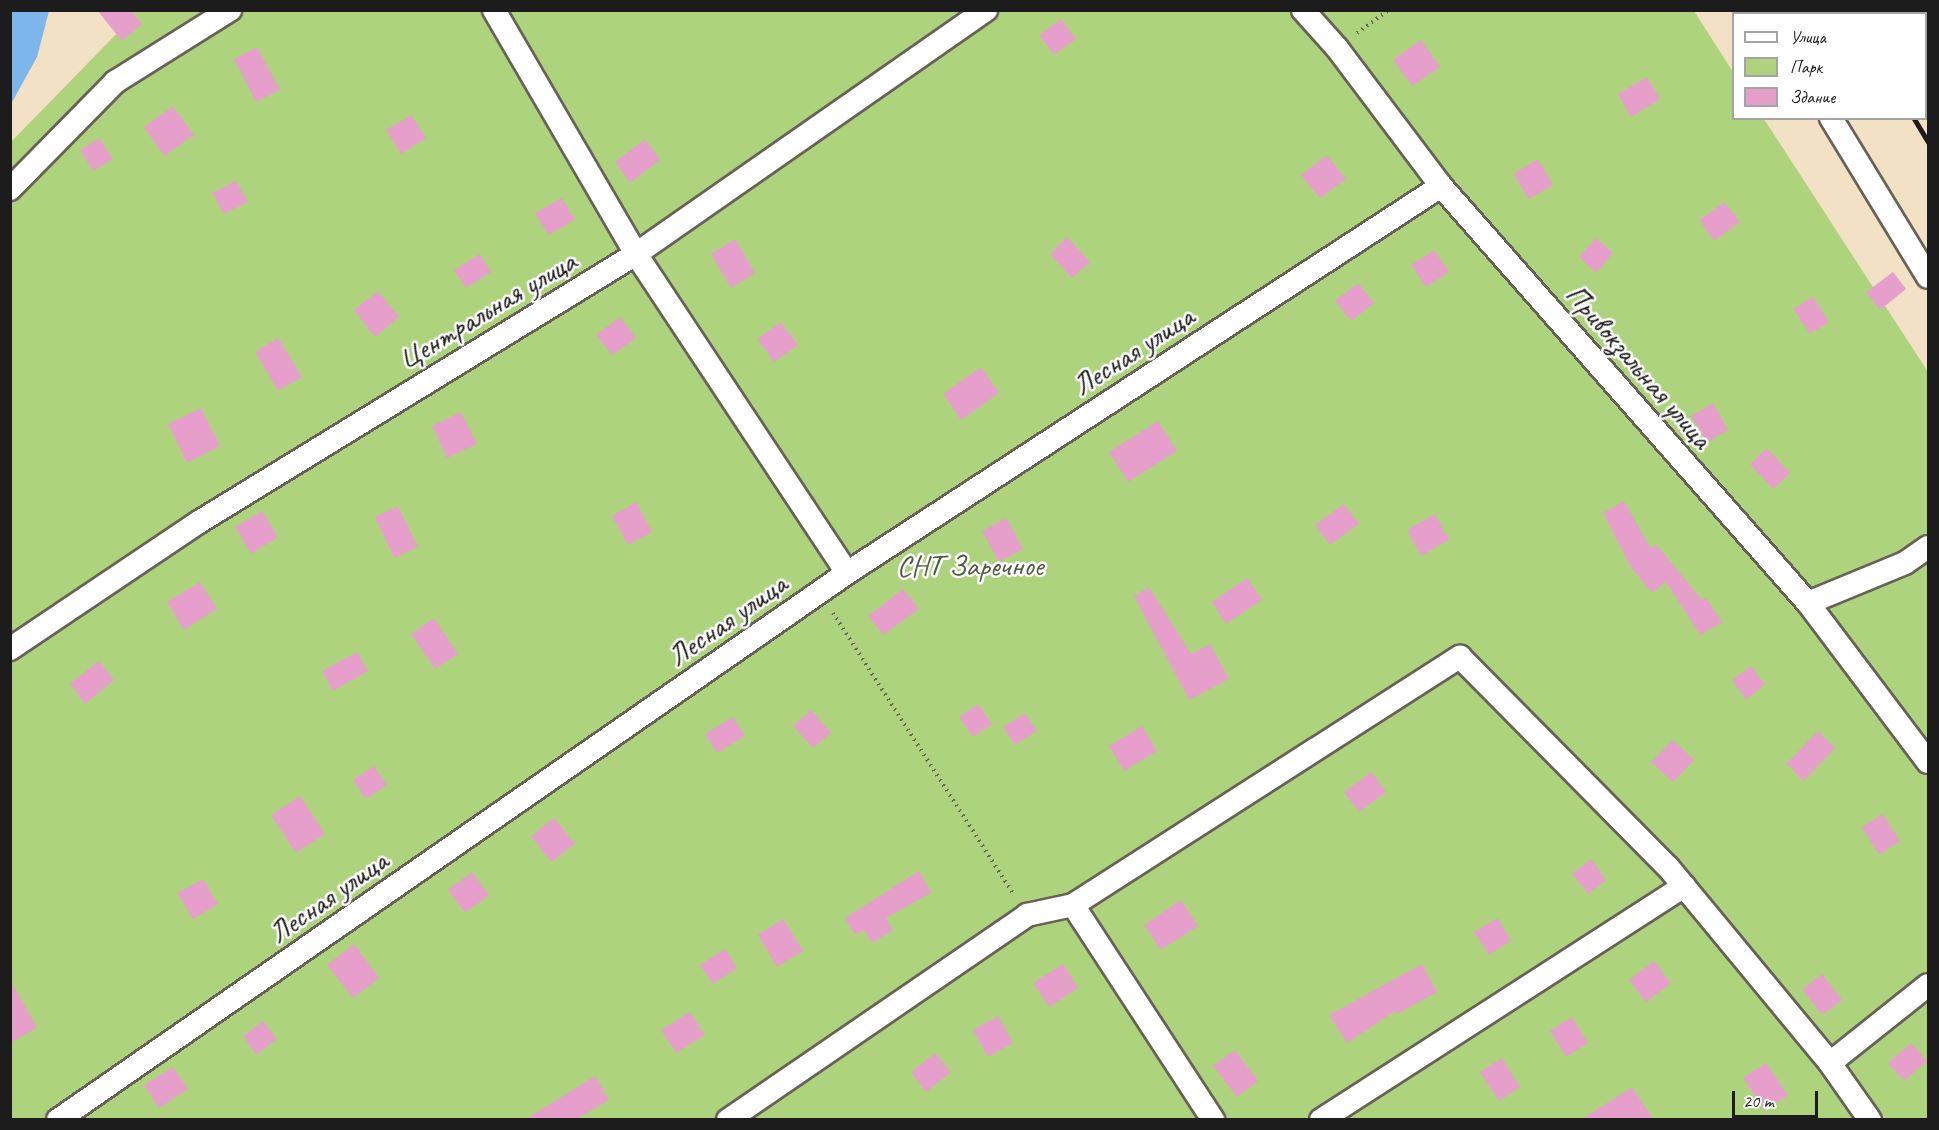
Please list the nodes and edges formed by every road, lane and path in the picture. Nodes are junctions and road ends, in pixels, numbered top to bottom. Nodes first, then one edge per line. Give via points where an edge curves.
1 (230, 10) edge
2 (494, 10) edge
3 (986, 10) edge
4 (1303, 10) edge
5 (1389, 10) edge
6 (1337, 48) junction
7 (1832, 120) edge
8 (1441, 186) junction
9 (10, 189) edge
10 (636, 254) junction
11 (1929, 277) edge
12 (1929, 548) edge
13 (847, 573) junction
14 (1808, 603) junction
15 (10, 649) edge
16 (1929, 762) edge
17 (1684, 886) junction
18 (1073, 905) junction
19 (1027, 915) junction
20 (1929, 985) edge
21 (1830, 1063) junction
22 (1864, 1117) edge
23 (58, 1119) edge
24 (728, 1119) edge
25 (1213, 1119) edge
26 (1322, 1119) edge

1 - 9 street via 115,82
2 - 10 street
3 - 10 street, Центральная улица
4 - 6 street, Привокзальная улица
5 - 6 path
6 - 8 street, Привокзальная улица
7 - 11 street
8 - 13 street, Лесная улица
8 - 14 street, Привокзальная улица
10 - 13 street
10 - 15 street, Центральная улица via 199,522
12 - 14 street via 1905,563
13 - 19 path via 832,613
13 - 23 street, Лесная улица
14 - 16 street, Привокзальная улица
17 - 18 street via 1460,657
17 - 21 street
17 - 26 street
18 - 19 street
18 - 25 street
19 - 24 street
20 - 21 street
21 - 22 street

